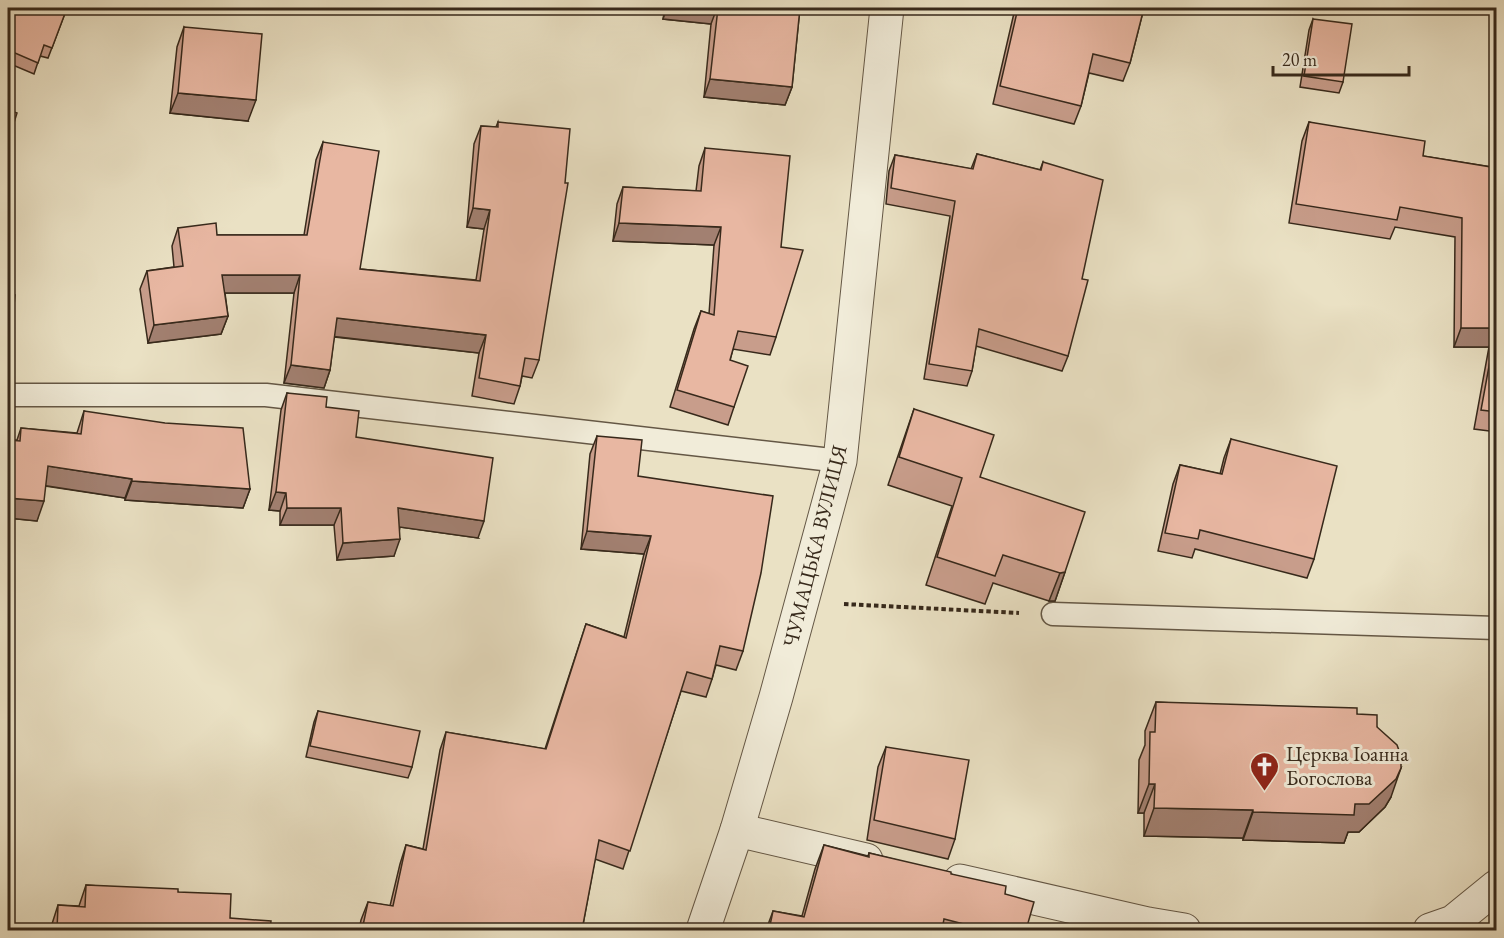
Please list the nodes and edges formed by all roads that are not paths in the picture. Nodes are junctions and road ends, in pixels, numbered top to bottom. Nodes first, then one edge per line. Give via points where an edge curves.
1 (887, 8) edge
2 (8, 394) edge
3 (840, 461) junction
4 (1053, 614) road end
5 (1497, 628) edge
6 (737, 830) junction
7 (897, 867) edge
8 (932, 874) edge
9 (1497, 887) edge
10 (1148, 927) edge
11 (703, 930) edge
12 (1184, 930) edge
13 (1430, 930) edge

1 - 3 street, ЧУМАЦЬКА ВУЛИЦЯ
2 - 3 lane via 266,394
3 - 6 street, ЧУМАЦЬКА ВУЛИЦЯ
4 - 5 lane
6 - 7 street
6 - 11 street, ЧУМАЦЬКА ВУЛИЦЯ
8 - 10 street
9 - 13 street via 1453,922
10 - 12 street

